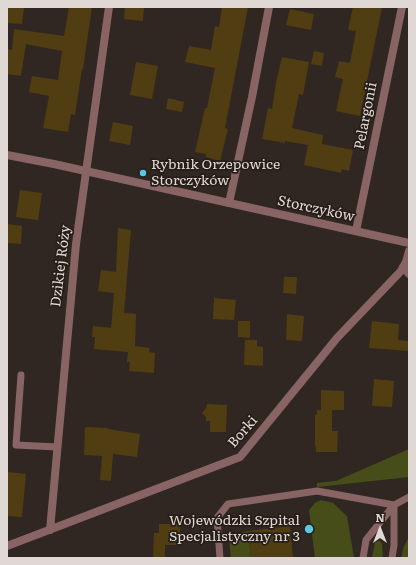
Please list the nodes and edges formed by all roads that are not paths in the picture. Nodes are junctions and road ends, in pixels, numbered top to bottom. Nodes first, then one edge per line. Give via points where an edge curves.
1 (109, 7) edge
2 (269, 7) edge
3 (402, 7) edge
4 (7, 155) edge
5 (86, 171) junction
6 (229, 203) junction
7 (356, 231) junction
8 (409, 243) edge
9 (409, 251) edge
10 (403, 267) junction
11 (409, 274) edge
12 (21, 375) dead end
13 (57, 447) junction
14 (409, 497) edge
15 (394, 505) junction
16 (50, 530) junction
17 (7, 546) edge
18 (220, 558) edge
19 (363, 558) edge
20 (392, 558) edge

1 - 5 street, Dzikiej Róży
2 - 6 street
3 - 7 street, Pelargonii
4 - 5 street, Storczyków
5 - 6 street, Storczyków
5 - 13 street, Dzikiej Róży via 75,251
6 - 7 street, Storczyków
7 - 8 street, Storczyków
9 - 10 street, Borki
10 - 11 street
10 - 16 street, Borki via 337,338 240,458
12 - 13 lane via 16,445
13 - 16 street, Dzikiej Róży
14 - 15 lane
15 - 18 lane via 317,491 228,504 216,518
15 - 19 lane via 366,540
15 - 20 lane
16 - 17 street, Borki

